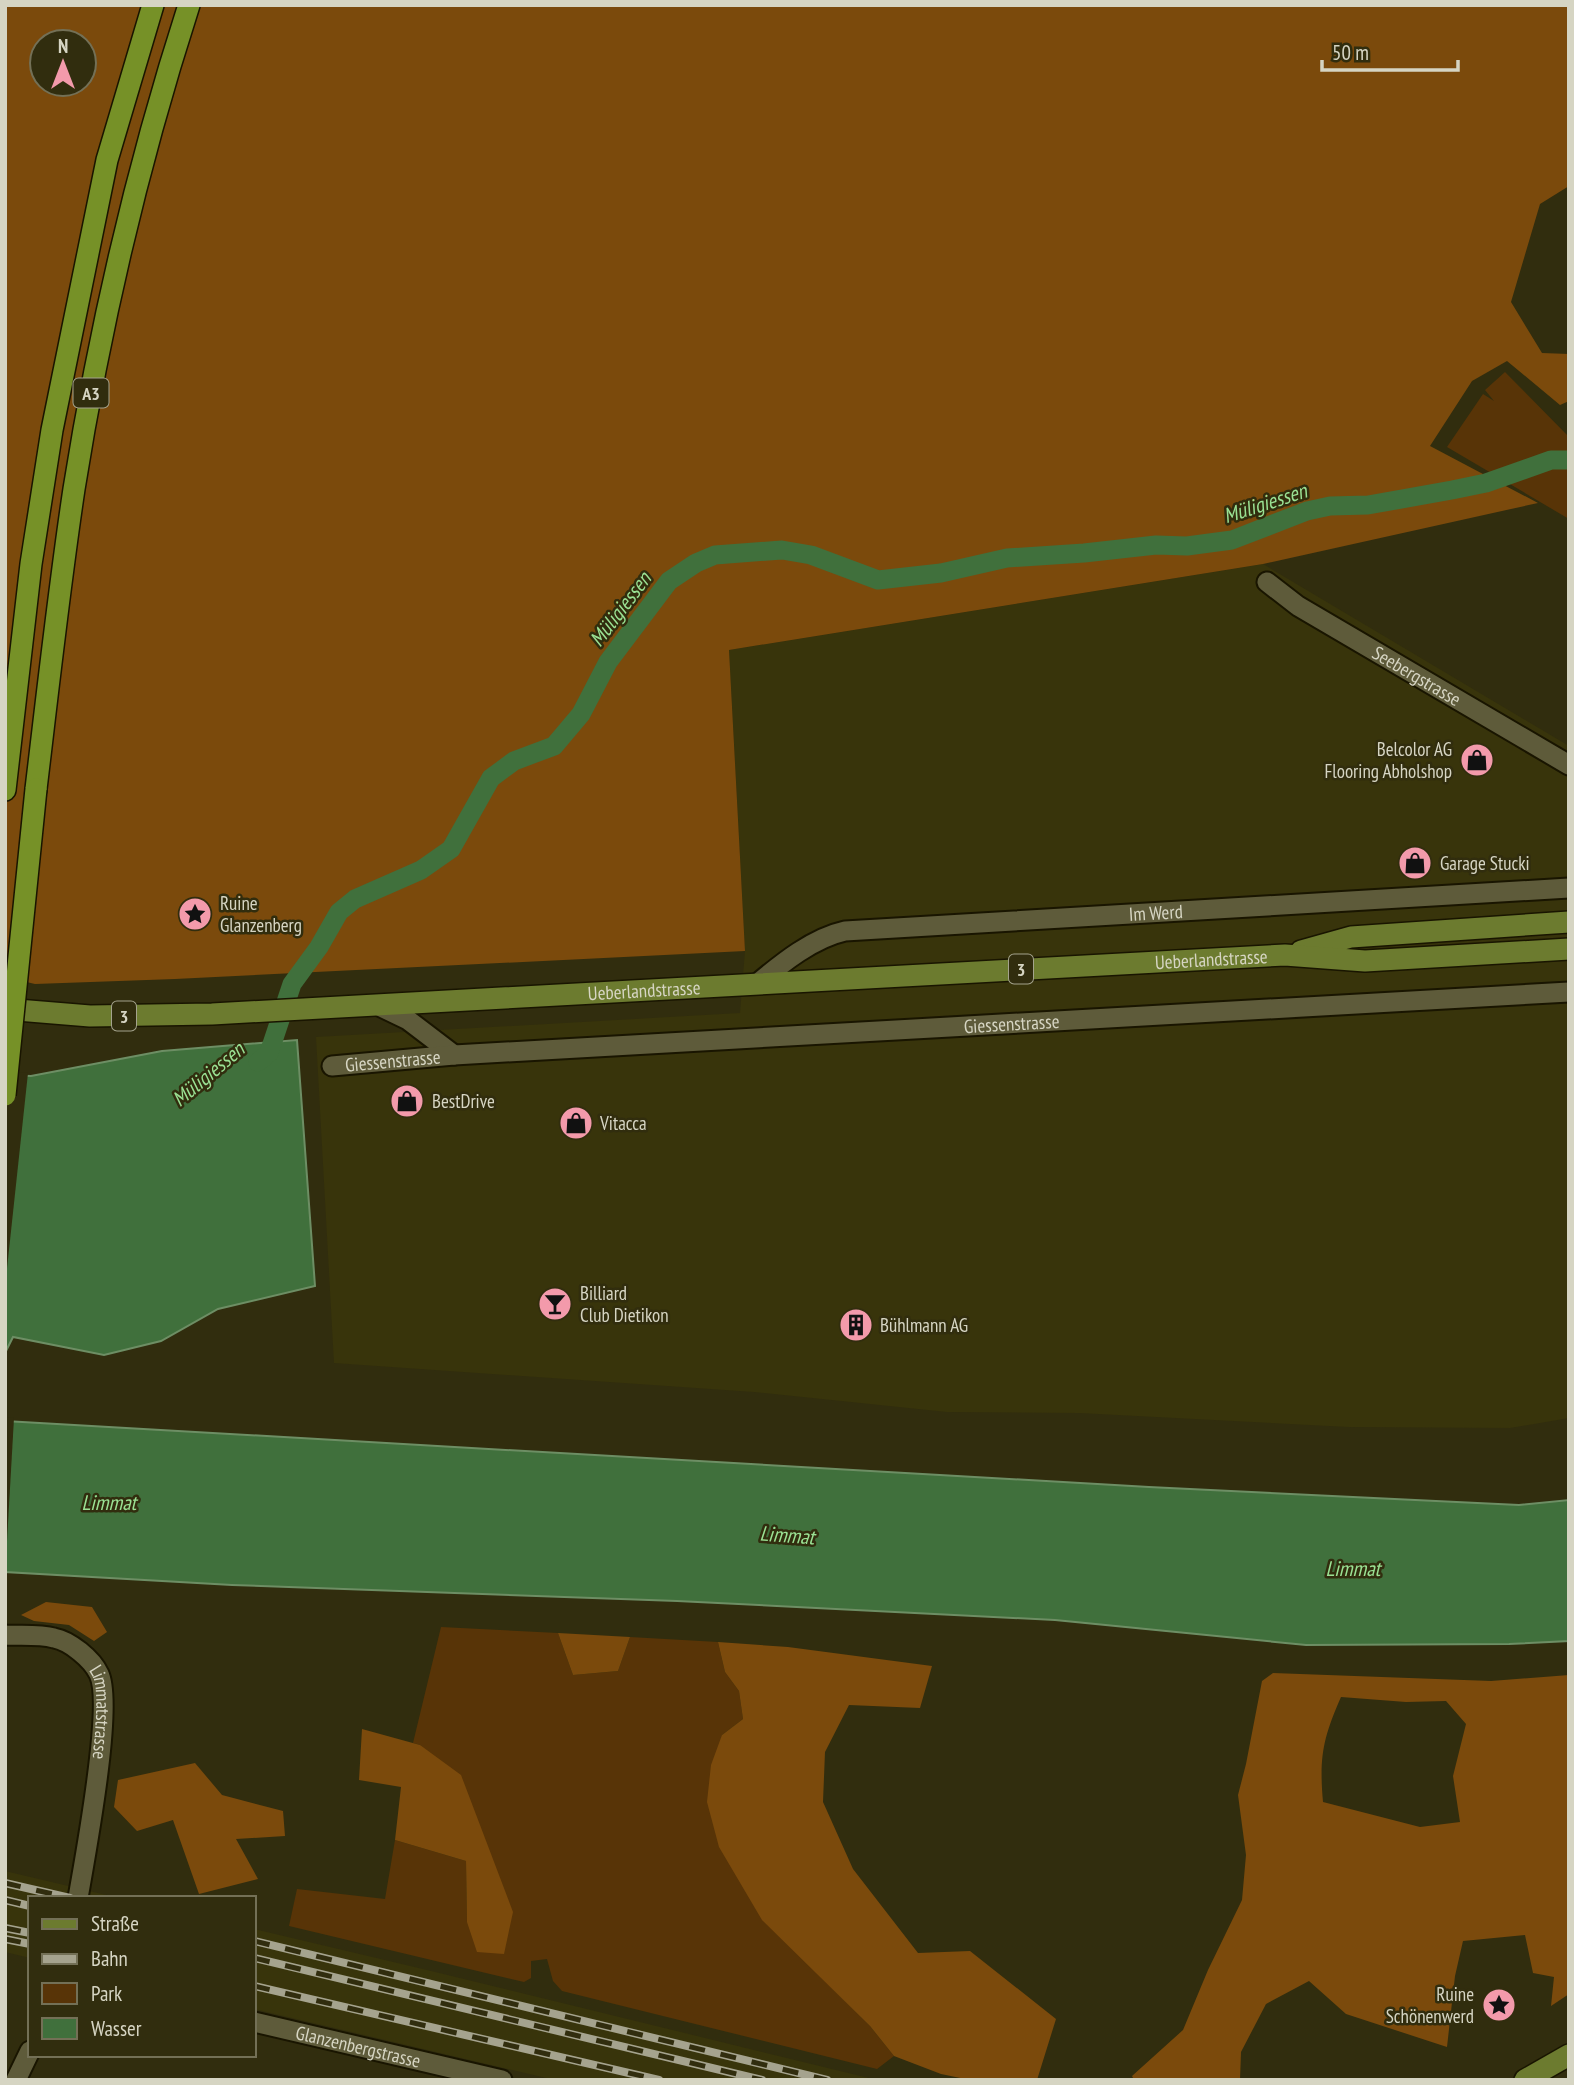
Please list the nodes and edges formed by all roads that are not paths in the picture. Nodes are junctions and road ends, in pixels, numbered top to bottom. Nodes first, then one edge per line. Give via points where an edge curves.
1 (153, 5) edge
2 (189, 5) edge
3 (1267, 582) dead end
4 (1569, 765) edge
5 (6, 788) edge
6 (1569, 888) edge
7 (1569, 922) edge
8 (1569, 949) edge
9 (1285, 955) junction
10 (757, 984) junction
11 (1569, 992) edge
12 (379, 1006) junction
13 (5, 1009) edge
14 (454, 1055) junction
15 (332, 1066) dead end
16 (5, 1095) edge
17 (5, 1635) edge
18 (78, 1896) edge
19 (256, 2022) edge
20 (28, 2055) edge
21 (1569, 2055) edge
22 (16, 2080) edge
23 (502, 2080) edge
24 (1525, 2080) edge

1 - 5 highway, A3 via 107,160 52,430 31,564
2 - 16 highway, A3, bridge via 134,197 92,389 60,583
3 - 4 street, Seebergstrasse via 1298,606
6 - 10 street, Im Werd via 845,931 818,941
7 - 9 main road, Ueberlandstrasse / 3 via 1351,937
8 - 9 main road, Ueberlandstrasse / 3 via 1365,961
9 - 10 main road, Ueberlandstrasse / 3
10 - 12 main road, Ueberlandstrasse / 3
11 - 14 street, Giessenstrasse
12 - 13 main road, Ueberlandstrasse / 3 via 90,1016
12 - 14 street, Giessenstrasse via 408,1020
14 - 15 street, Giessenstrasse
17 - 18 street, Limmatstrasse via 55,1638 86,1658 104,1690
19 - 23 street, Glanzenbergstrasse
20 - 22 street
21 - 24 main road

